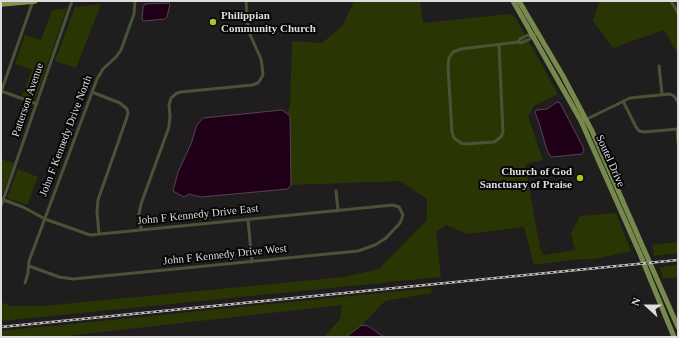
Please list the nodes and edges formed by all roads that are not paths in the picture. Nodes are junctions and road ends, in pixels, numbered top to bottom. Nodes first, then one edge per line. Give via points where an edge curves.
1 (34, 1) edge
2 (72, 1) edge
3 (135, 1) edge
4 (246, 1) edge
5 (513, 1) edge
6 (519, 1) edge
7 (671, 1) edge
8 (1, 4) edge
9 (678, 14) edge
10 (534, 35) junction
11 (499, 45) junction
12 (659, 66) dead end
13 (1, 91) edge
14 (92, 92) junction
15 (662, 94) junction
16 (623, 101) junction
17 (678, 102) edge
18 (37, 104) junction
19 (584, 120) junction
20 (677, 129) edge
21 (678, 142) edge
22 (336, 191) dead end
23 (2, 200) edge
24 (1, 206) edge
25 (401, 209) joint
26 (338, 211) junction
27 (45, 219) junction
28 (248, 220) junction
29 (141, 230) junction
30 (98, 234) junction
31 (252, 262) junction
32 (29, 266) junction
33 (25, 283) dead end
34 (678, 327) edge
35 (674, 337) edge

1 - 8 highway
1 - 13 street
2 - 18 street, Patterson Avenue
3 - 14 street, John F Kennedy Drive North via 134,14 121,50 100,73
4 - 29 street via 248,30 261,59 262,77 258,83 252,85 174,94 171,98 169,127 141,204
5 - 10 main road, Soutel Drive
6 - 10 main road, Soutel Drive
7 - 9 street
10 - 11 street via 521,43
10 - 19 main road, Soutel Drive
11 - 11 street via 461,49 453,52 449,58 452,132 454,138 461,143 494,142 503,132
12 - 15 street
13 - 18 street
14 - 27 street, John F Kennedy Drive North
14 - 30 street via 120,103 128,113 98,200
15 - 16 street
15 - 17 street via 672,95
16 - 19 street
16 - 20 street via 639,131
18 - 23 street, Patterson Avenue
19 - 34 main road, Soutel Drive via 604,157
19 - 35 main road, Soutel Drive
20 - 21 street
22 - 26 street
23 - 24 street, Patterson Avenue
23 - 27 street, John F Kennedy Drive East via 23,207
25 - 26 street, John F Kennedy Drive East via 393,205
25 - 31 street, John F Kennedy Drive West via 403,215 400,223 386,238 367,249
26 - 28 street, John F Kennedy Drive East
27 - 30 street, John F Kennedy Drive East via 88,235
27 - 32 street, John F Kennedy Drive North
28 - 29 street, John F Kennedy Drive East
28 - 31 street
29 - 30 street, John F Kennedy Drive East
31 - 32 street, John F Kennedy Drive West via 73,279 59,277
32 - 33 street, John F Kennedy Drive North

